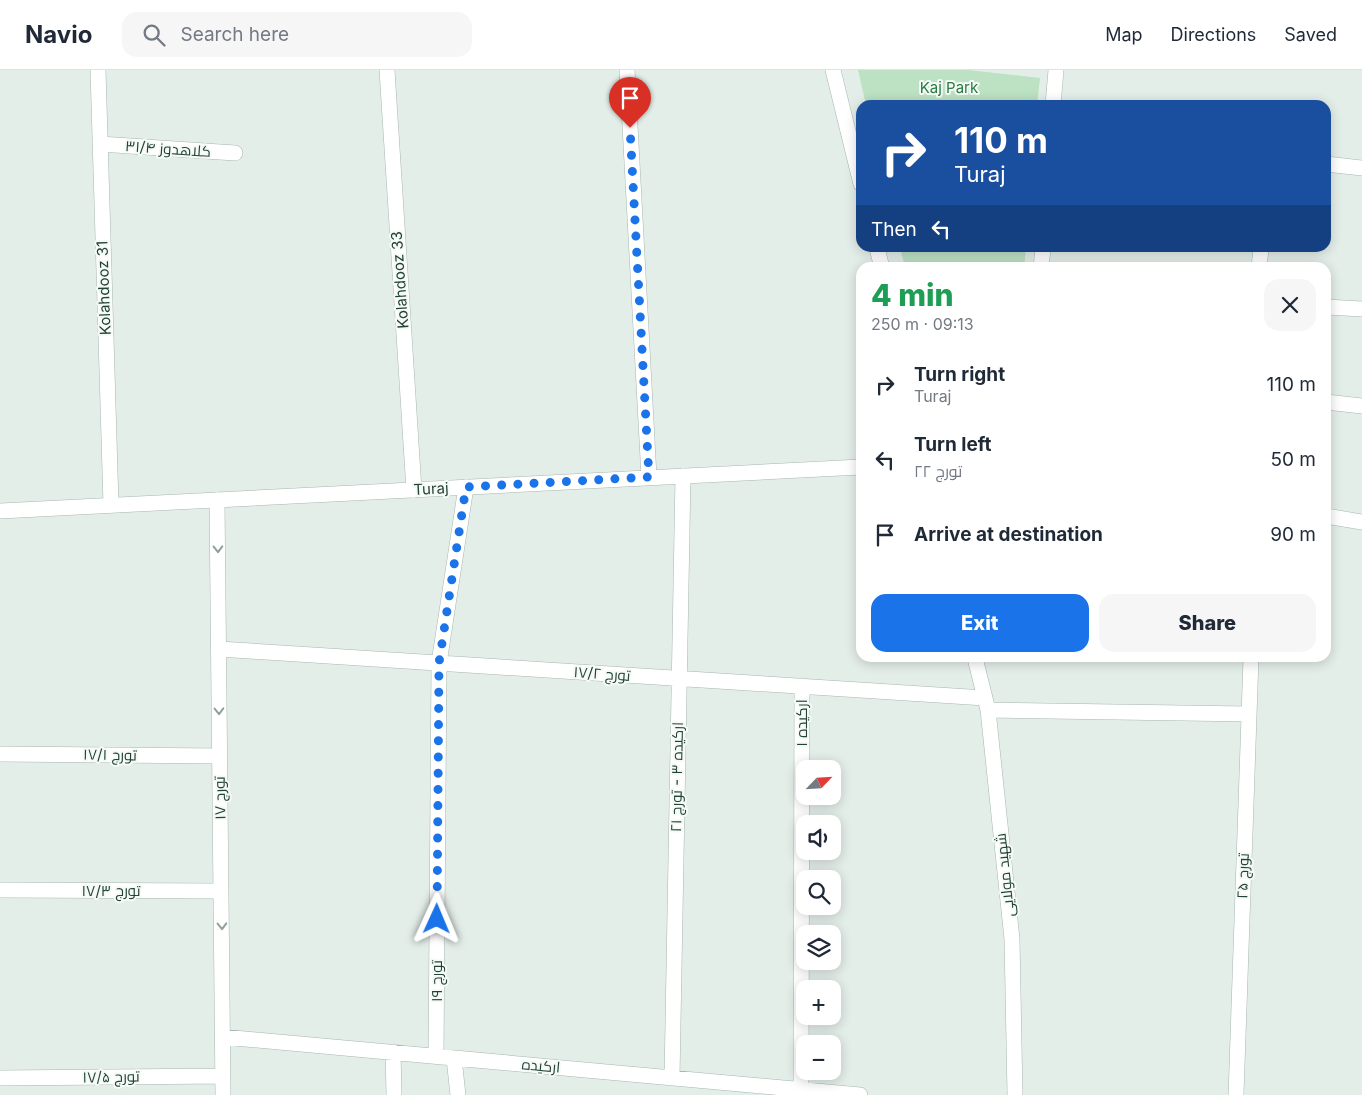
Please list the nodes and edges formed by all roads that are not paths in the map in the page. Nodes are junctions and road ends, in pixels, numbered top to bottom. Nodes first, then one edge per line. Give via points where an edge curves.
1 (98, 70) edge
2 (387, 70) edge
3 (627, 70) edge
4 (833, 70) edge
5 (1056, 70) edge
6 (1054, 100) edge
7 (100, 144) junction
8 (235, 154) dead end
9 (856, 164) edge
10 (1331, 165) edge
11 (1362, 168) edge
12 (1331, 307) edge
13 (1362, 309) edge
14 (1331, 403) edge
15 (1362, 406) edge
16 (856, 467) edge
17 (683, 476) junction
18 (649, 477) junction
19 (466, 487) junction
20 (414, 490) junction
21 (217, 500) junction
22 (111, 505) junction
23 (0, 511) edge
24 (1331, 517) edge
25 (1362, 522) edge
26 (219, 650) junction
27 (976, 662) edge
28 (1251, 662) edge
29 (439, 663) junction
30 (679, 678) junction
31 (802, 686) junction
32 (986, 704) junction
33 (1249, 714) junction
34 (0, 754) edge
35 (220, 756) junction
36 (0, 890) edge
37 (221, 891) junction
38 (223, 1037) junction
39 (393, 1052) junction
40 (436, 1056) junction
41 (454, 1058) junction
42 (223, 1076) junction
43 (0, 1078) edge
44 (672, 1078) junction
45 (721, 1089) edge
46 (801, 1090) junction
47 (223, 1095) edge
48 (394, 1095) edge
49 (458, 1095) edge
50 (860, 1095) edge
51 (1015, 1095) edge
52 (1236, 1095) edge

1 - 7 street, Kolahdooz 31
2 - 20 street, Kolahdooz 33
3 - 18 street
4 - 9 street
5 - 6 street
7 - 8 street, کلاهدوز ۳۱/۴
7 - 22 street, Kolahdooz 31
10 - 11 street
12 - 13 street
14 - 15 street
16 - 17 street, Turaj
17 - 18 street, Turaj
17 - 30 street, ارکیده ۳ - تورج ۲۱
18 - 19 street, Turaj
19 - 20 street, Turaj
19 - 29 street, تورج ۱۹
20 - 21 street, Turaj
21 - 22 street, Turaj
21 -> 26 street, تورج ۱۷
22 - 23 street, Turaj
24 - 25 street
26 - 29 street, تورج ۱۷/۲
26 -> 35 street, تورج ۱۷
27 - 32 street, شهید مولایی
28 - 33 street, تورج ۲۵
29 - 30 street, تورج ۱۷/۲
29 - 40 street, تورج ۱۹
30 - 31 street, تورج ۱۷/۲
30 - 44 street, ارکیده ۳ - تورج ۲۱
31 - 32 street, تورج ۱۷/۲
31 - 46 street, ارکیده ۱
32 - 33 street, تورج ۱۷/۲
32 - 51 street, شهید مولایی via 1012,939
33 - 52 street, تورج ۲۵
34 - 35 street, تورج ۱۷/۱
35 - 37 street, تورج ۱۷
36 - 37 street, تورج ۱۷/۳
37 -> 38 street, تورج ۱۷
38 - 39 street, ارکیده
38 - 42 street, تورج ۱۷
39 - 40 street, ارکیده
39 - 48 street
40 - 41 street, ارکیده
41 - 44 street, ارکیده
41 - 49 street
42 - 43 street, تورج ۱۷/۵
42 - 47 street, تورج ۱۷
44 - 45 street, ارکیده
45 - 46 street, ارکیده
46 - 50 street, ارکیده

